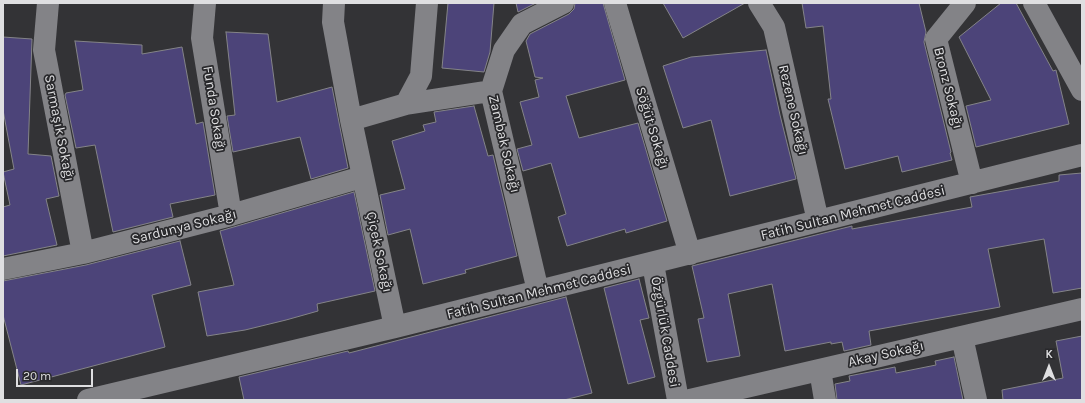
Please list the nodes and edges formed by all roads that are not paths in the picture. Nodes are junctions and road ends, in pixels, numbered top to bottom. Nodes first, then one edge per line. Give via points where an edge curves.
1 (48, 3) edge
2 (204, 3) edge
3 (334, 3) edge
4 (427, 3) edge
5 (563, 3) edge
6 (615, 3) edge
7 (759, 3) edge
8 (965, 3) edge
9 (1034, 3) edge
10 (491, 90) junction
11 (1082, 90) edge
12 (406, 104) junction
13 (351, 120) junction
14 (1082, 155) edge
15 (362, 177) junction
16 (972, 183) junction
17 (231, 216) junction
18 (818, 222) junction
19 (83, 253) junction
20 (690, 254) junction
21 (652, 264) junction
22 (3, 269) edge
23 (538, 291) junction
24 (1082, 309) edge
25 (395, 327) junction
26 (962, 337) junction
27 (820, 370) junction
28 (88, 400) edge
29 (678, 400) edge
30 (690, 400) edge
31 (825, 400) edge
32 (976, 400) edge

1 - 19 street, Sarmaşık Sokağı via 44,50
2 - 17 street, Funda Sokağı via 202,38
3 - 13 street, Çiçek Sokağı via 333,22
4 - 12 street via 421,76
5 - 10 street, Zambak Sokağı via 522,24 504,50
6 - 20 street, Söğüt Sokağı
7 - 18 street, Rezene Sokağı via 774,26
8 - 16 street, Bronz Sokağı via 936,39
9 - 11 street
10 - 12 street
10 - 23 street, Zambak Sokağı
12 - 13 street
13 - 15 street, Çiçek Sokağı
14 - 16 street, Fatih Sultan Mehmet Caddesi
15 - 17 street, Sardunya Sokağı
15 - 25 street, Çiçek Sokağı
16 - 18 street, Fatih Sultan Mehmet Caddesi
17 - 19 street, Sardunya Sokağı
18 - 20 street, Fatih Sultan Mehmet Caddesi
19 - 22 street, Sardunya Sokağı
20 - 21 street, Fatih Sultan Mehmet Caddesi
21 - 23 street, Fatih Sultan Mehmet Caddesi
21 - 29 street, Özgürlük Caddesi
23 - 25 street, Fatih Sultan Mehmet Caddesi
24 - 26 street, Akay Sokağı
25 - 28 street, Fatih Sultan Mehmet Caddesi
26 - 27 street, Akay Sokağı
26 - 32 street
27 - 30 street, Akay Sokağı
27 - 31 street

